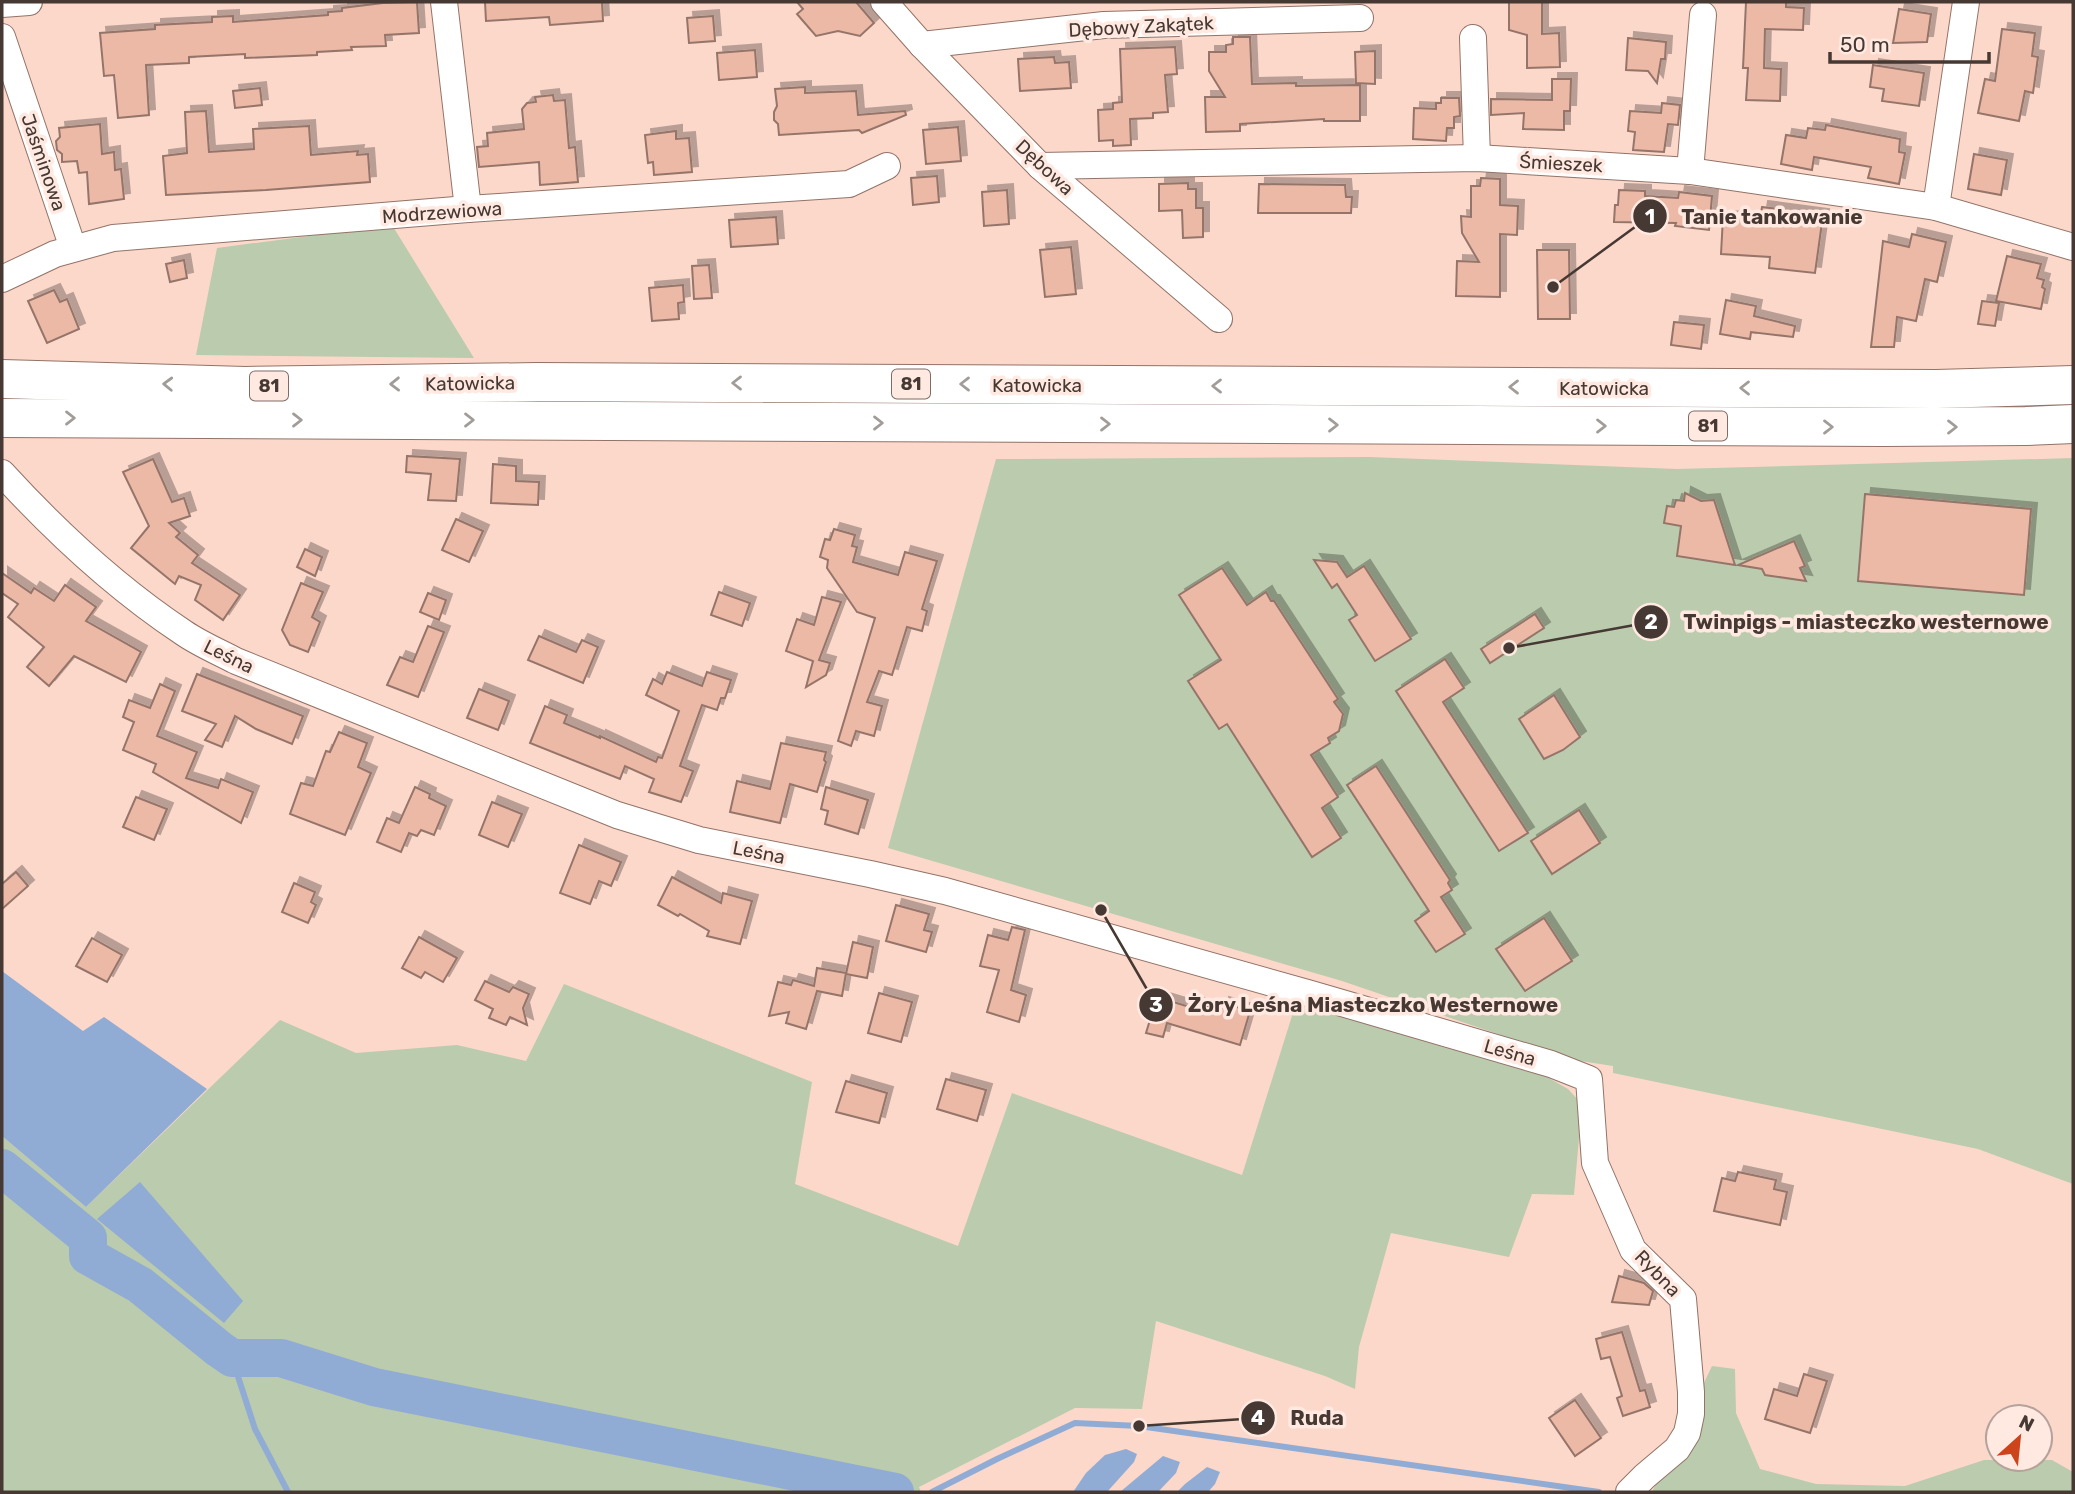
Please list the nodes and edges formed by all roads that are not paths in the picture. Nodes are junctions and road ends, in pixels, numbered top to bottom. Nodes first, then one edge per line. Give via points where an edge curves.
1 (29, 2) edge
2 (444, 2) edge
3 (884, 2) edge
4 (1966, 2) edge
5 (2, 4) edge
6 (1703, 15) dead end
7 (1360, 18) dead end
8 (2, 37) edge
9 (1473, 38) dead end
10 (922, 45) junction
11 (1477, 158) junction
12 (887, 166) dead end
13 (1040, 166) junction
14 (1690, 171) junction
15 (1937, 206) junction
16 (468, 209) junction
17 (2073, 247) edge
18 (73, 248) junction
19 (2, 279) edge
20 (1219, 319) dead end
21 (2, 379) edge
22 (2073, 385) edge
23 (2, 418) edge
24 (2073, 424) edge
25 (2, 472) edge
26 (1589, 1079) joint
27 (1637, 1484) edge

1 - 5 street
2 - 16 street
3 - 10 street, Dębowa
4 - 15 street
6 - 14 street
7 - 10 street, Dębowy Zakątek via 1104,25
8 - 18 street, Jaśminowa
9 - 11 street
10 - 13 street, Dębowa
11 - 13 street, Śmieszek
11 - 14 street, Śmieszek
12 - 16 street, Modrzewiowa via 849,184
13 - 20 street, Dębowa
14 - 15 street, Śmieszek
15 - 17 street, Śmieszek
16 - 18 street, Modrzewiowa via 113,238
18 - 19 street, Modrzewiowa
22 -> 21 main road, Katowicka / 81 via 1992,389 537,382 245,386
23 -> 24 main road, Katowicka / 81 via 1871,427
25 - 26 street, Leśna via 83,555 186,635 236,662 617,815 699,840 946,891 1551,1064
26 - 27 street, Rybna via 1595,1163 1633,1250 1683,1299 1692,1414 1677,1450

